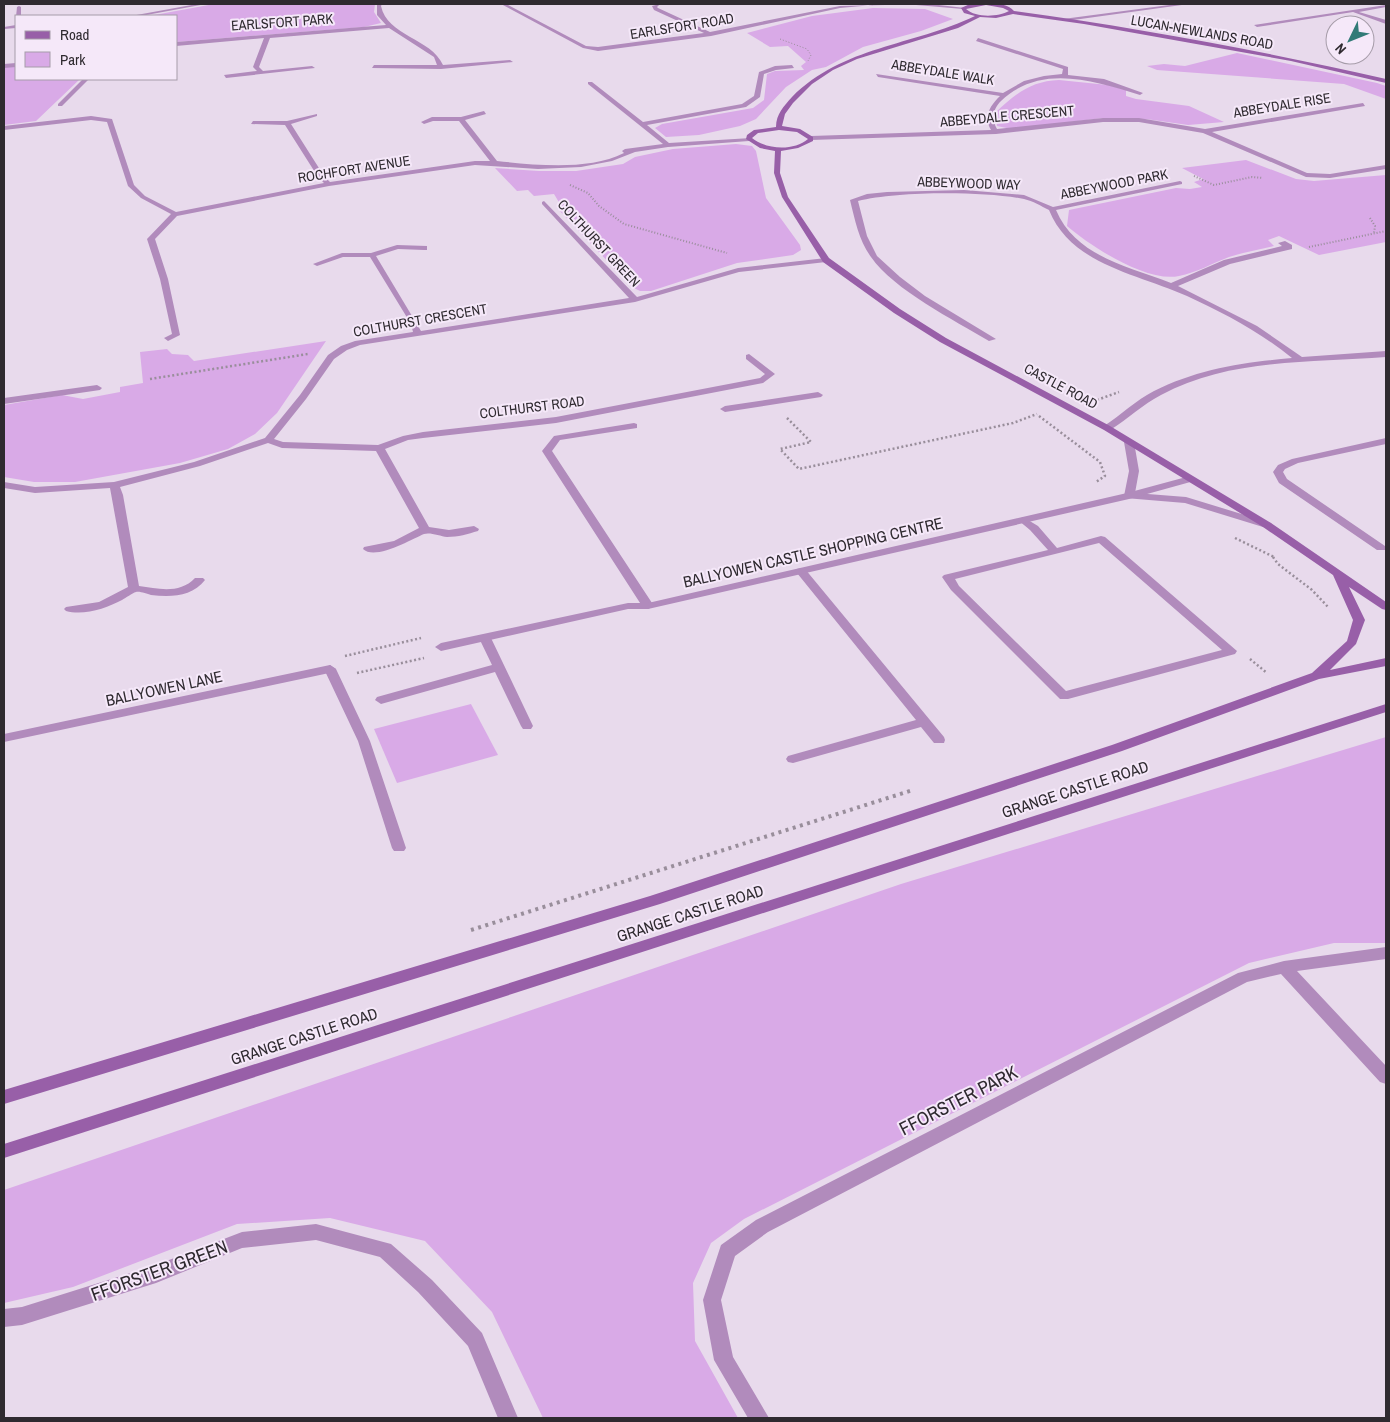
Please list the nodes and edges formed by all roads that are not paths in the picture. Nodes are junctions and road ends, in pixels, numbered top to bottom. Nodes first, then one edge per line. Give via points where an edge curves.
1 (204, 4) edge
2 (380, 4) edge
3 (503, 4) edge
4 (658, 4) edge
5 (978, 4) edge
6 (1001, 4) edge
7 (1187, 4) edge
8 (1386, 6) edge
9 (19, 7) dead end
10 (1006, 7) junction
11 (963, 8) junction
12 (1351, 11) junction
13 (1012, 12) junction
14 (18, 15) edge
15 (140, 15) edge
16 (979, 16) junction
17 (1066, 19) junction
18 (1386, 22) edge
19 (1257, 25) dead end
20 (390, 26) junction
21 (711, 34) junction
22 (268, 35) junction
23 (978, 40) dead end
24 (178, 44) edge
25 (510, 62) dead end
26 (374, 67) dead end
27 (441, 67) junction
28 (792, 67) dead end
29 (312, 68) dead end
30 (261, 72) junction
31 (878, 75) dead end
32 (226, 76) dead end
33 (1065, 76) junction
34 (85, 80) edge
35 (1386, 82) edge
36 (590, 83) dead end
37 (1140, 94) dead end
38 (1004, 95) junction
39 (60, 105) dead end
40 (1363, 105) dead end
41 (484, 113) dead end
42 (315, 115) dead end
43 (461, 119) junction
44 (424, 122) dead end
45 (254, 123) dead end
46 (288, 123) junction
47 (642, 124) junction
48 (4, 128) edge
49 (779, 128) junction
50 (1205, 131) junction
51 (996, 132) junction
52 (811, 138) junction
53 (749, 139) junction
54 (668, 145) junction
55 (778, 149) junction
56 (632, 151) junction
57 (602, 153) dead end
58 (565, 158) dead end
59 (494, 162) junction
60 (538, 166) junction
61 (1386, 167) edge
62 (330, 184) junction
63 (1180, 184) dead end
64 (544, 203) dead end
65 (1052, 209) junction
66 (175, 214) junction
67 (1282, 243) dead end
68 (424, 248) dead end
69 (372, 255) junction
70 (826, 260) junction
71 (317, 264) dead end
72 (1172, 286) junction
73 (635, 300) junction
74 (418, 333) junction
75 (168, 338) dead end
76 (992, 338) dead end
77 (1386, 354) edge
78 (749, 357) dead end
79 (1299, 359) junction
80 (97, 388) dead end
81 (818, 395) dead end
82 (4, 400) edge
83 (725, 409) dead end
84 (634, 426) dead end
85 (1107, 428) junction
86 (268, 440) junction
87 (1386, 441) edge
88 (1129, 442) junction
89 (379, 448) junction
90 (1190, 479) junction
91 (4, 485) edge
92 (114, 485) junction
93 (1129, 496) junction
94 (1023, 520) junction
95 (1267, 526) junction
96 (424, 529) junction
97 (474, 529) dead end
98 (1381, 548) dead end
99 (368, 550) dead end
100 (1055, 552) junction
101 (801, 571) junction
102 (1338, 574) junction
103 (199, 580) dead end
104 (134, 588) junction
105 (648, 606) junction
106 (1386, 607) edge
107 (70, 609) dead end
108 (485, 638) junction
109 (441, 647) dead end
110 (1386, 662) edge
111 (499, 667) junction
112 (1316, 676) junction
113 (381, 700) dead end
114 (1386, 708) edge
115 (924, 722) junction
116 (527, 726) dead end
117 (4, 738) edge
118 (939, 740) dead end
119 (793, 759) dead end
120 (399, 848) dead end
121 (1386, 953) edge
122 (1284, 967) junction
123 (1386, 1078) edge
124 (4, 1097) edge
125 (4, 1151) edge
126 (4, 1318) edge
127 (508, 1418) edge
128 (759, 1418) edge

1 - 15 street
2 - 20 street via 380,15
3 - 21 street, EARLSFORT ROAD via 585,48 611,49
4 - 21 street via 654,6 656,9
5 - 10 street
5 - 11 street
6 - 10 street
7 - 17 street
8 - 12 street
9 - 14 street
10 - 13 street
11 - 16 street, LUCAN-NEWLANDS ROAD
11 - 21 street, EARLSFORT ROAD via 908,4 840,7
12 - 18 street
12 - 19 street
13 - 16 street, LUCAN-NEWLANDS ROAD via 1002,16
13 - 17 street, LUCAN-NEWLANDS ROAD
16 - 49 street via 957,27 864,55 826,73 795,96 778,120
17 - 35 street, LUCAN-NEWLANDS ROAD via 1291,59
20 - 22 street, EARLSFORT PARK
20 - 27 street via 436,56
22 - 24 street, EARLSFORT PARK
22 - 30 street via 256,68
23 - 33 street via 1066,68
25 - 27 street
26 - 27 street
28 - 47 street via 761,73 758,96 744,106
29 - 30 street
30 - 32 street
31 - 38 street, ABBEYDALE WALK
33 - 37 street via 1110,82
33 - 38 street via 1032,80
34 - 39 street
36 - 47 street
38 - 51 street via 989,114
40 - 50 street, ABBEYDALE RISE
41 - 43 street
42 - 46 street
43 - 44 street
43 - 59 street
45 - 46 street
46 - 62 street via 321,177
47 - 54 street
48 - 66 street via 91,118 110,120 131,186 143,197
49 - 52 street via 804,132
49 - 53 street via 756,131
50 - 51 street, ABBEYDALE CRESCENT via 1139,120 1103,120
50 - 61 street via 1306,175 1330,176
51 - 52 street, ABBEYDALE CRESCENT
52 - 55 street via 799,146
53 - 54 street, ROCHFORT AVENUE
53 - 55 street
54 - 56 street, ROCHFORT AVENUE
55 - 70 street, CASTLE ROAD via 777,173 785,197
56 - 57 street, ROCHFORT AVENUE
56 - 60 street, ROCHFORT AVENUE via 621,158 577,165
58 - 60 street, ROCHFORT AVENUE
59 - 60 street, ROCHFORT AVENUE
59 - 62 street, ROCHFORT AVENUE
62 - 66 street, ROCHFORT AVENUE
63 - 65 street, ABBEYWOOD PARK
64 - 73 street, COLTHURST GREEN
65 - 72 street via 1061,229 1094,255 1123,270
65 - 76 street, ABBEYWOOD WAY via 1033,200 1007,194 900,194 854,200 863,236 874,257 897,280 922,298
66 - 75 street via 152,239 176,335
67 - 72 street via 1289,247 1227,262
68 - 69 street via 397,247
69 - 71 street via 342,255
69 - 74 street
70 - 73 street, COLTHURST CRESCENT via 738,270
70 - 85 street, CASTLE ROAD via 896,311 943,340
72 - 79 street via 1266,335
73 - 74 street, COLTHURST CRESCENT
74 - 86 street, COLTHURST CRESCENT via 358,343 331,356
77 - 79 street
78 - 89 street, COLTHURST ROAD via 771,374 763,380 556,420 406,438
79 - 85 street via 1237,367 1200,376 1157,393
80 - 82 street
81 - 83 street
84 - 105 street via 557,438 548,451
85 - 88 street, CASTLE ROAD
86 - 89 street, COLTHURST ROAD via 282,445
86 - 92 street via 198,464
87 - 98 street via 1295,461 1281,466 1278,472 1283,481
88 - 90 street, CASTLE ROAD
88 - 93 street via 1134,471
89 - 96 street
90 - 93 street, BALLYOWEN CASTLE SHOPPING CENTRE
90 - 95 street, CASTLE ROAD
91 - 92 street via 34,490
92 - 104 street
93 - 94 street, BALLYOWEN CASTLE SHOPPING CENTRE
93 - 95 street via 1186,500
94 - 100 street
94 - 101 street, BALLYOWEN CASTLE SHOPPING CENTRE
95 - 102 street, CASTLE ROAD
96 - 97 street via 439,534
96 - 99 street via 391,547
100 - 100 street via 1101,539 1231,651 1064,696 955,588 948,577
101 - 105 street, BALLYOWEN CASTLE SHOPPING CENTRE
101 - 115 street
102 - 106 street, CASTLE ROAD
102 - 112 street via 1359,620 1352,642
103 - 104 street via 178,592
104 - 107 street via 93,609
105 - 108 street, BALLYOWEN CASTLE SHOPPING CENTRE via 628,606
108 - 109 street, BALLYOWEN CASTLE SHOPPING CENTRE
108 - 111 street
110 - 112 street, GRANGE CASTLE ROAD
111 - 113 street
111 - 116 street
112 - 124 street, GRANGE CASTLE ROAD via 1117,748 655,900
114 - 125 street, GRANGE CASTLE ROAD
115 - 118 street
115 - 119 street
117 - 120 street, BALLYOWEN LANE via 330,669 364,741
121 - 122 street, FFORSTER PARK
122 - 123 street
122 - 128 street, FFORSTER PARK via 1243,977 762,1226 727,1251 712,1300 724,1360
126 - 127 street, FFORSTER GREEN via 22,1316 156,1274 242,1240 316,1232 385,1250 425,1286 476,1340

